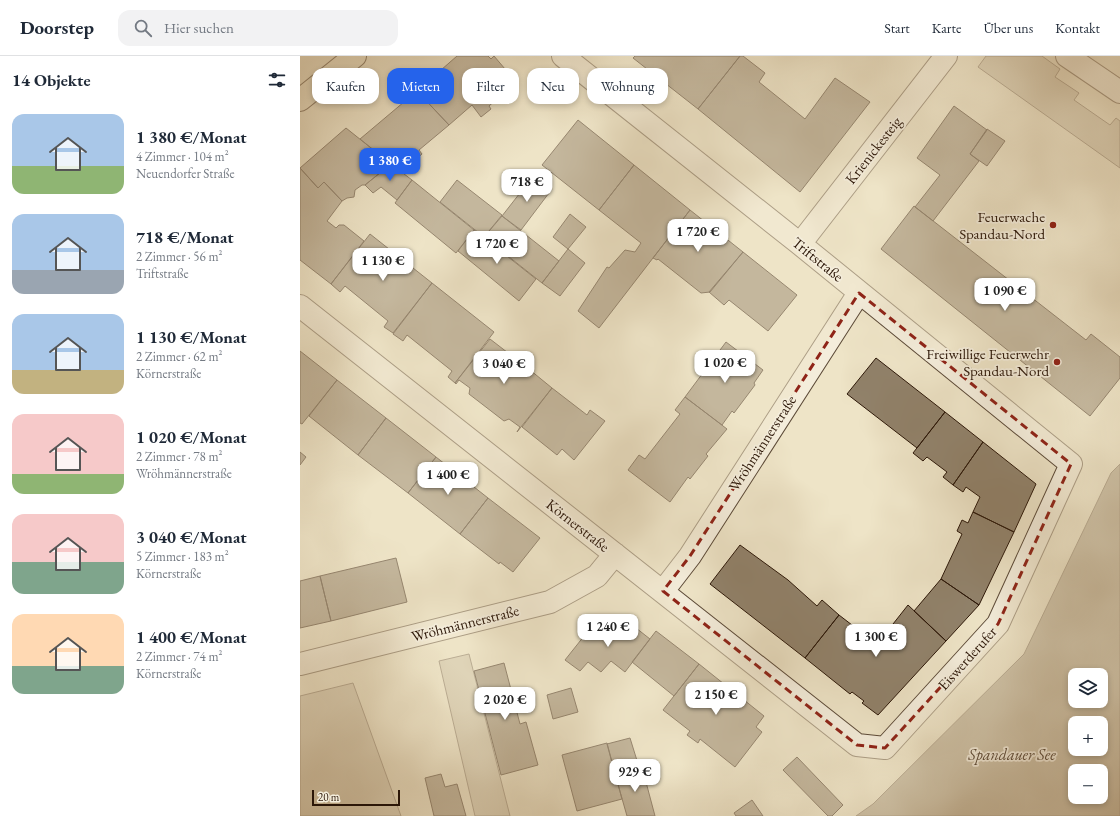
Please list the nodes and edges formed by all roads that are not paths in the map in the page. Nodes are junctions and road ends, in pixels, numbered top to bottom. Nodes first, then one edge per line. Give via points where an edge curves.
1 (354, 56) edge
2 (563, 56) edge
3 (946, 56) edge
4 (1067, 56) edge
5 (1120, 92) edge
6 (300, 100) edge
7 (800, 244) junction
8 (858, 293) junction
9 (300, 306) edge
10 (1071, 464) joint
11 (615, 554) junction
12 (663, 591) junction
13 (300, 664) edge
14 (857, 744) joint

1 - 6 main road
2 - 7 street, Triftstraße
3 - 7 street, Krienickesteig
4 - 5 street
7 - 8 street, Triftstraße
8 - 10 street, Triftstraße
8 - 12 street, Wröhmännerstraße via 690,556
9 - 11 street, Körnerstraße
10 - 14 street, Eiswerderufer via 998,624 884,748
11 - 12 street, Körnerstraße
11 - 13 street, Wröhmännerstraße via 597,576 550,602
12 - 14 street, Körnerstraße

